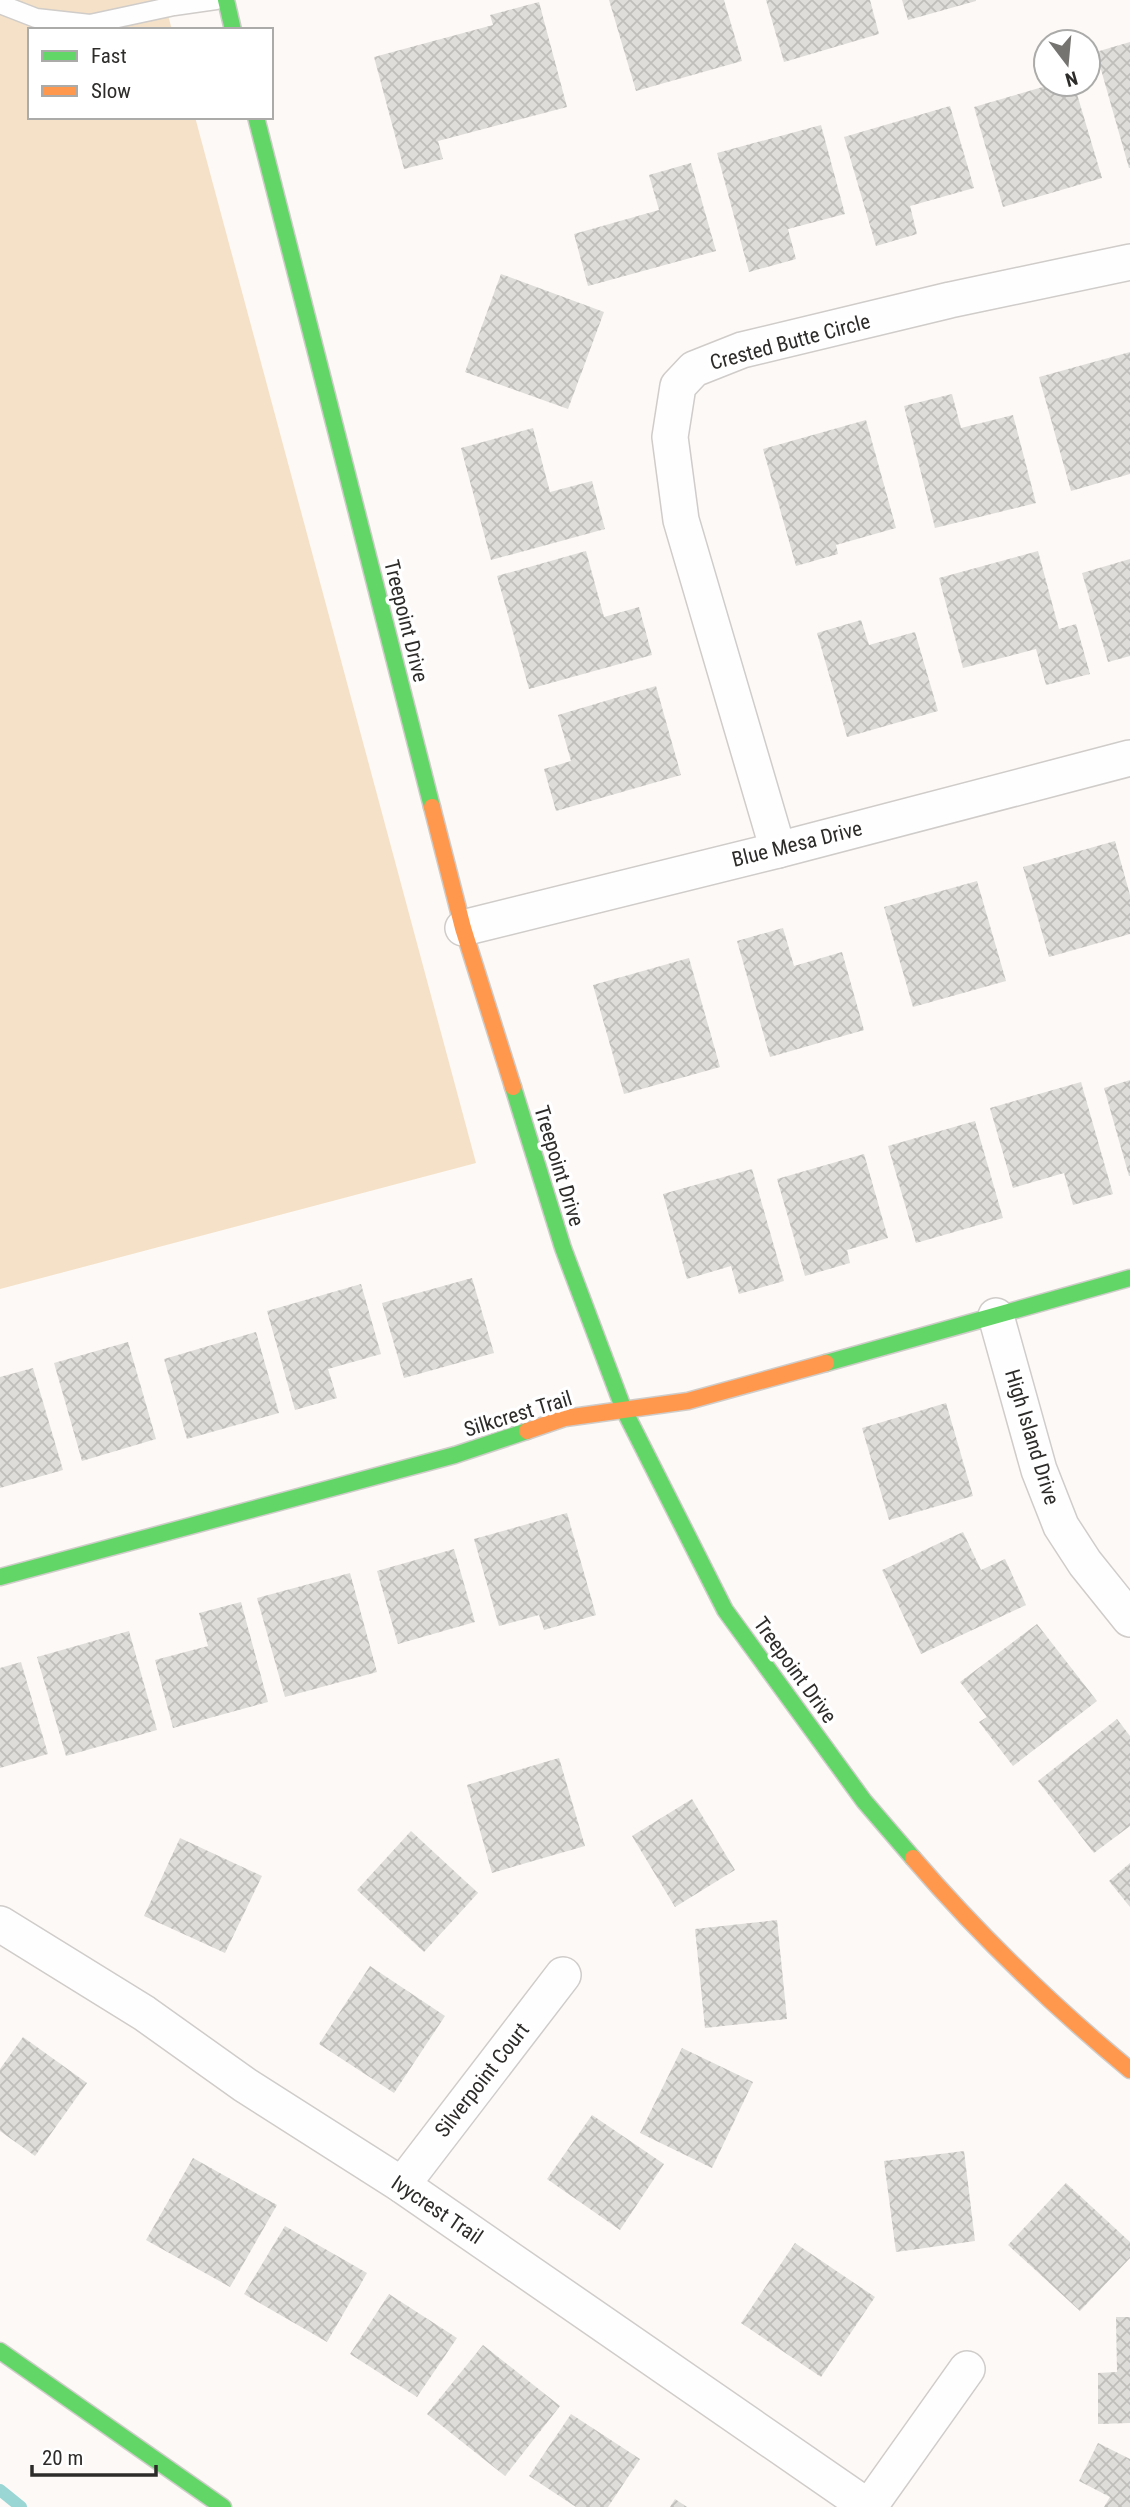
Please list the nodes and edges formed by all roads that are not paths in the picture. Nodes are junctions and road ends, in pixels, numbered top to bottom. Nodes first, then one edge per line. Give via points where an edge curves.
1 (216, 0) edge
2 (226, 0) edge
3 (0, 4) edge
4 (233, 28) edge
5 (257, 119) edge
6 (1130, 262) edge
7 (1130, 758) edge
8 (778, 850) junction
9 (463, 928) junction
10 (1130, 1278) edge
11 (996, 1316) junction
12 (624, 1410) junction
13 (0, 1577) edge
14 (1130, 1619) edge
15 (0, 1924) edge
16 (563, 1975) dead end
17 (1130, 2070) edge
18 (402, 2185) junction
19 (0, 2351) edge
20 (967, 2369) dead end
21 (223, 2507) edge
22 (869, 2507) edge

1 - 3 lane via 90,24 36,18
2 - 4 street
5 - 9 street, Treepoint Drive
6 - 8 street, Crested Butte Circle via 742,350 694,369 678,386 670,437 681,520
7 - 8 street, Blue Mesa Drive
8 - 9 street, Blue Mesa Drive
9 - 12 street, Treepoint Drive via 563,1248
10 - 11 street, Silkcrest Trail
11 - 12 street, Silkcrest Trail via 688,1401
11 - 14 street, High Island Drive via 1039,1470 1061,1526
12 - 13 street, Silkcrest Trail via 565,1418 455,1455
12 - 17 street, Treepoint Drive via 725,1610 864,1801 989,1941
15 - 18 street, Ivycrest Trail
16 - 18 street, Silverpoint Court
18 - 22 street, Ivycrest Trail
19 - 21 street
20 - 22 street

